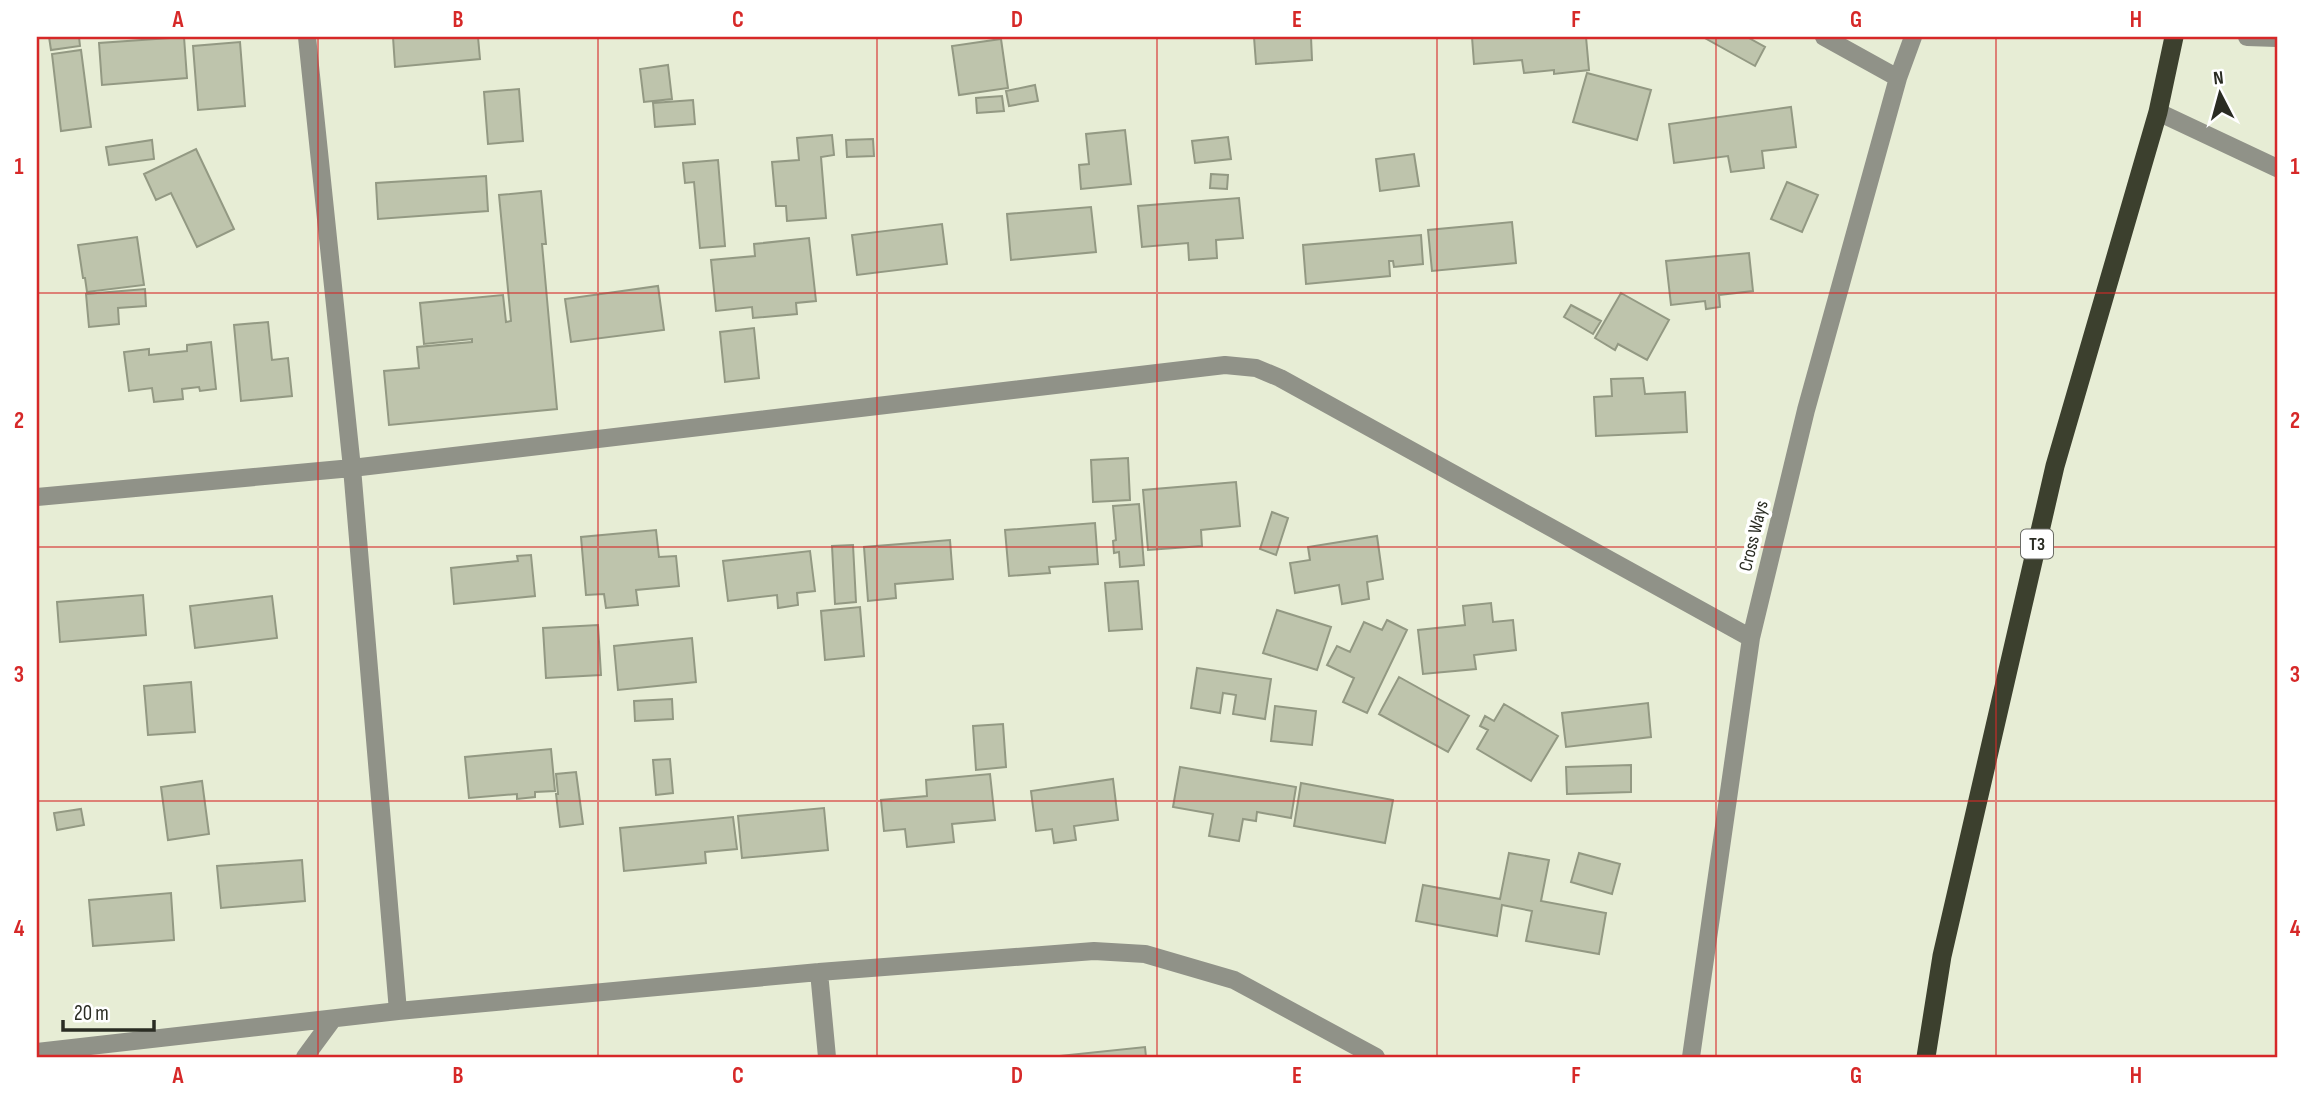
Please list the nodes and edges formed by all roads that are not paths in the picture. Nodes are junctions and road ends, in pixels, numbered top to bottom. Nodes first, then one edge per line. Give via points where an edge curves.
1 (307, 37) edge
2 (1824, 37) edge
3 (1913, 37) edge
4 (2174, 37) edge
5 (2247, 37) edge
6 (2277, 38) edge
7 (1898, 78) junction
8 (2158, 112) junction
9 (2277, 168) edge
10 (352, 468) junction
11 (37, 497) edge
12 (1751, 638) junction
13 (818, 972) junction
14 (398, 1012) junction
15 (333, 1019) junction
16 (37, 1052) edge
17 (305, 1057) edge
18 (827, 1057) edge
19 (1376, 1057) edge
20 (1691, 1057) edge
21 (1926, 1057) edge

1 - 10 street
2 - 7 street
3 - 7 street, Cross Ways
4 - 8 highway, T3
5 - 6 street
7 - 12 street, Cross Ways via 1806,410
8 - 9 street
8 - 21 highway, T3 via 2055,466 1942,956
10 - 11 street
10 - 12 street via 1225,365 1280,378
10 - 14 street
12 - 20 street, Cross Ways
13 - 14 street
13 - 18 street
13 - 19 street via 1094,951 1145,954 1234,980
14 - 15 street
15 - 16 street
15 - 17 street

